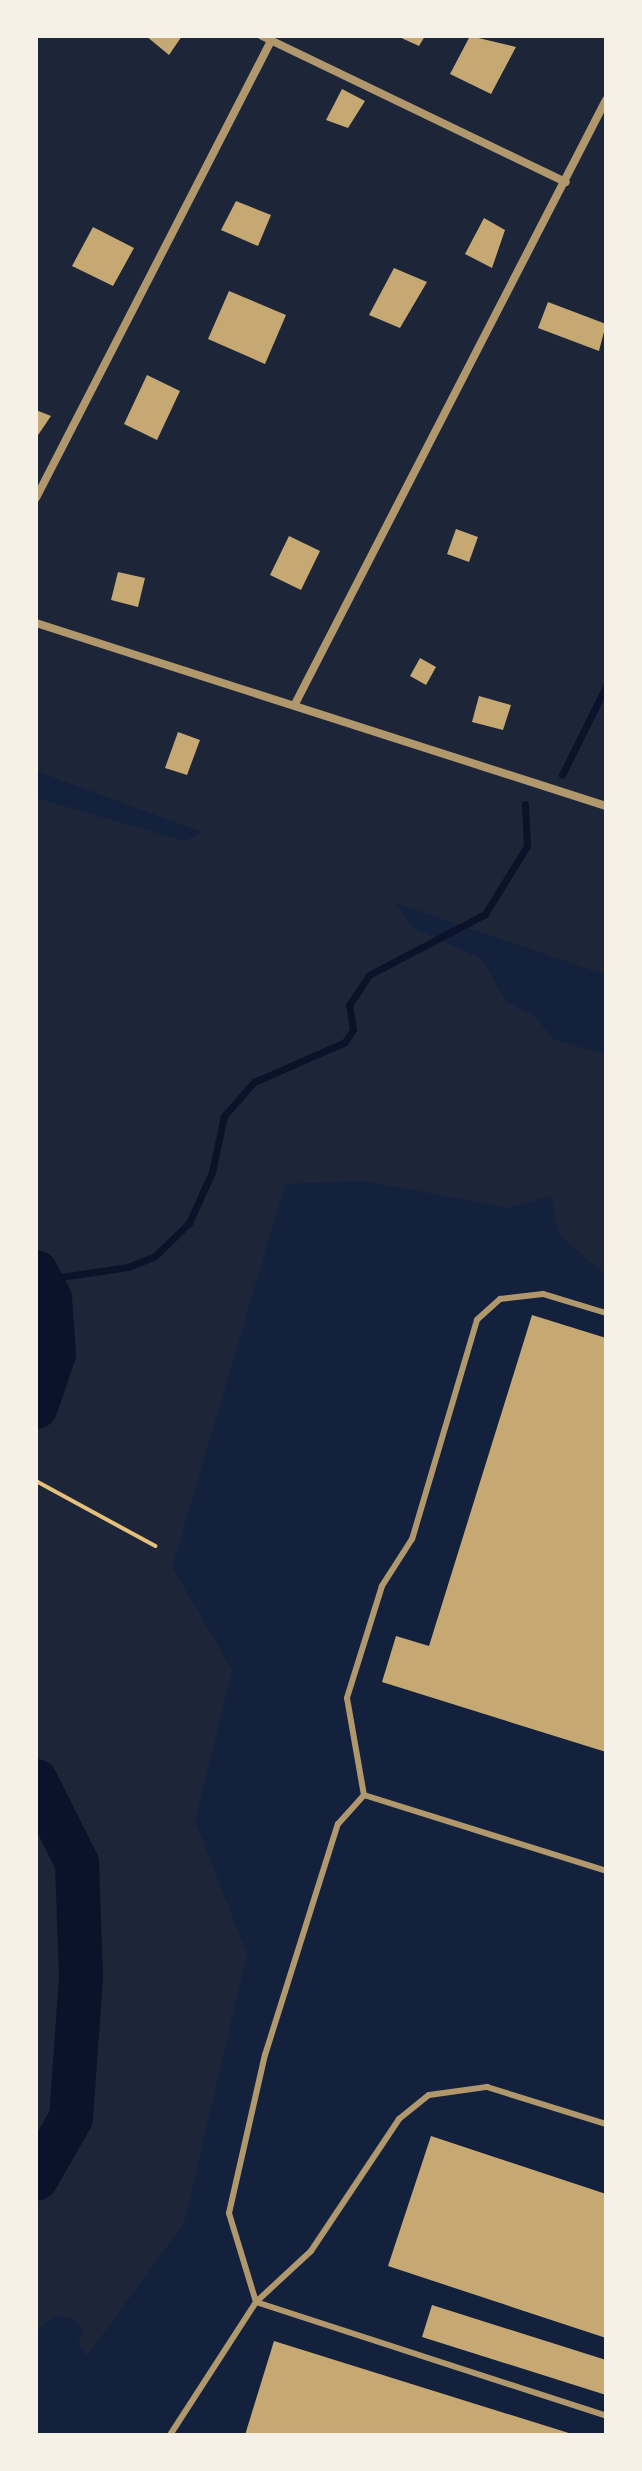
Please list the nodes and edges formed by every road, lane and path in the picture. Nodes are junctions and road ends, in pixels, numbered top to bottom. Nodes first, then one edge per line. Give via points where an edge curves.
1 (267, 38) edge
2 (606, 100) edge
3 (566, 182) junction
4 (36, 498) edge
5 (36, 623) edge
6 (295, 704) junction
7 (606, 806) edge
8 (606, 1313) edge
9 (38, 1482) edge
10 (155, 1546) dead end
11 (364, 1795) junction
12 (606, 1871) edge
13 (606, 2124) edge
14 (256, 2302) junction
15 (606, 2416) edge
16 (170, 2435) edge

1 - 3 street
1 - 4 street
2 - 3 street
3 - 6 street via 390,524 330,622
5 - 6 street
6 - 7 street
8 - 11 lane via 543,1294 500,1299 477,1320 412,1539 382,1586 347,1698
9 - 10 path
11 - 12 lane
11 - 14 lane via 338,1824 265,2055 229,2213
13 - 14 lane via 487,2087 429,2095 399,2119 311,2251
14 - 15 lane
14 - 16 lane

